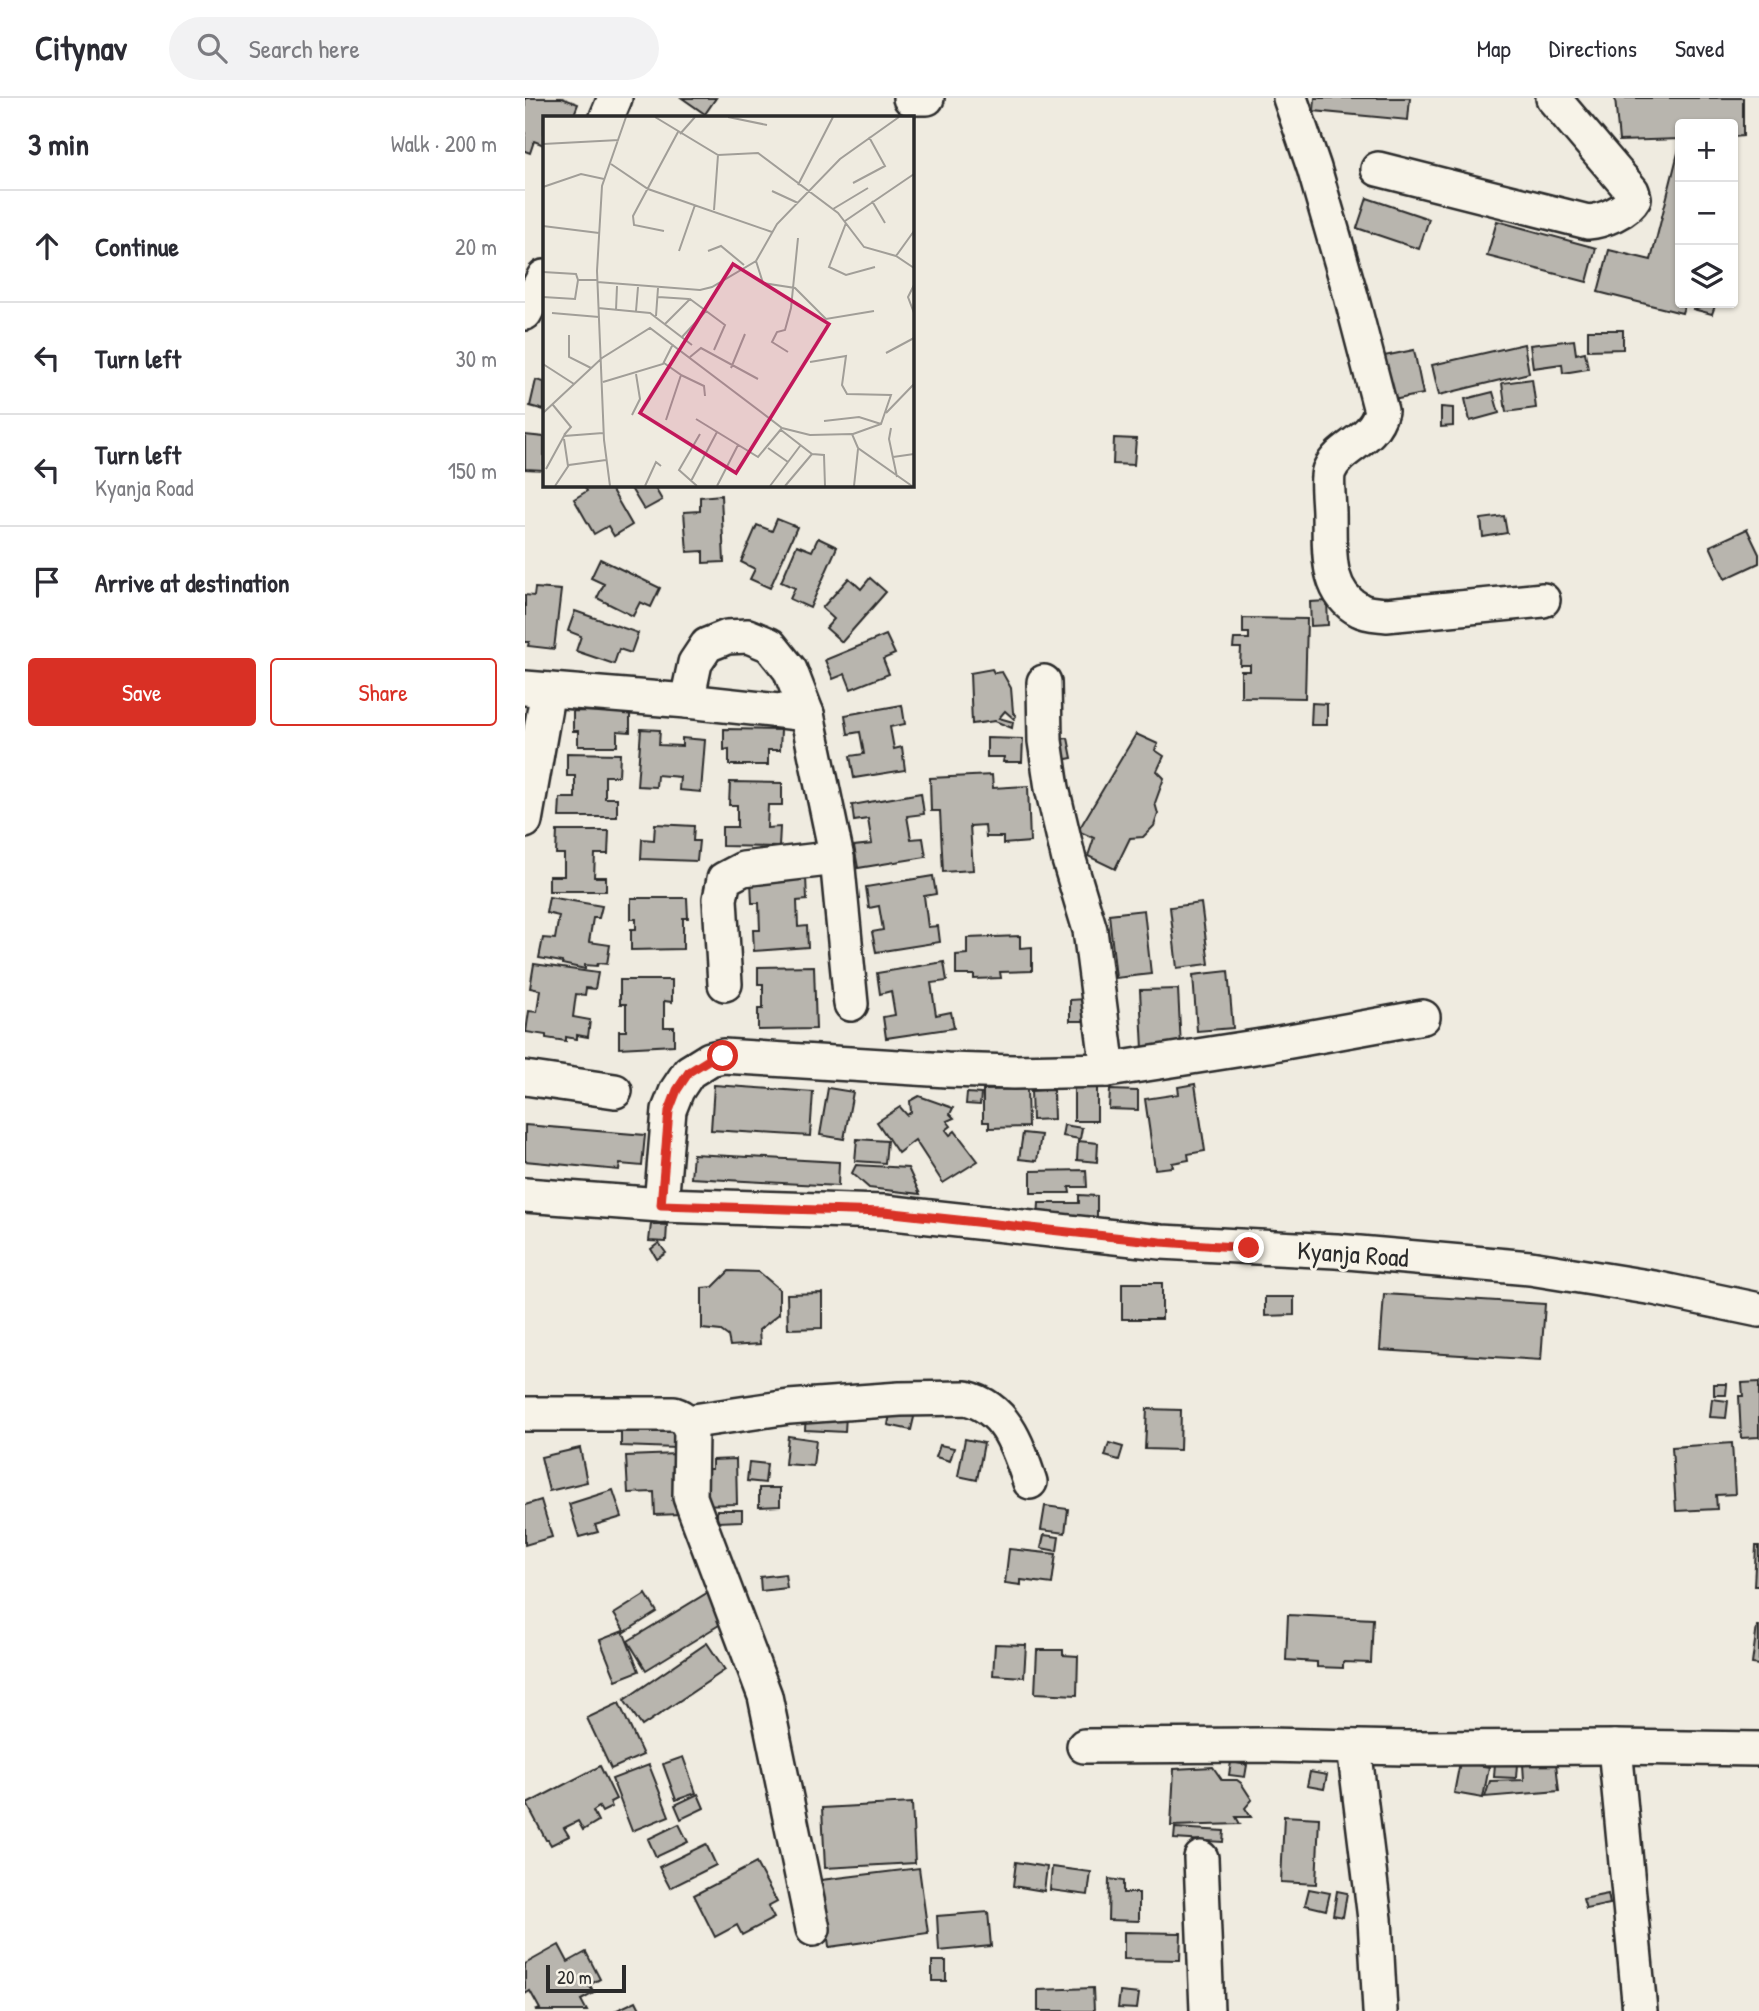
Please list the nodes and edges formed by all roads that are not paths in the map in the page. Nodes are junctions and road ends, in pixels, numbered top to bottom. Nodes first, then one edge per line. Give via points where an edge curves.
1 (615, 98) edge
2 (910, 98) edge
3 (927, 98) edge
4 (1290, 98) edge
5 (1553, 98) edge
6 (607, 116) edge
7 (1378, 169) dead end
8 (543, 279) edge
9 (525, 313) edge
10 (1543, 600) dead end
11 (1044, 682) dead end
12 (536, 689) edge
13 (687, 701) junction
14 (807, 715) junction
15 (525, 821) edge
16 (837, 858) junction
17 (725, 984) dead end
18 (851, 1004) dead end
19 (1423, 1017) dead end
20 (1108, 1070) junction
21 (525, 1079) edge
22 (615, 1091) dead end
23 (525, 1195) edge
24 (661, 1205) junction
25 (1759, 1310) edge
26 (525, 1414) edge
27 (687, 1422) junction
28 (1030, 1482) dead end
29 (1084, 1746) dead end
30 (1354, 1747) junction
31 (1615, 1747) junction
32 (1759, 1749) edge
33 (1201, 1858) dead end
34 (813, 1928) dead end
35 (1207, 2011) edge
36 (1380, 2011) edge
37 (1640, 2011) edge

1 - 6 street
2 - 3 street
4 - 10 street via 1352,296 1381,411 1372,431 1328,472 1329,550 1332,575 1342,595 1361,611 1386,615
5 - 7 street via 1632,191 1630,205 1588,222
8 - 9 street
11 - 20 street via 1052,789 1090,930
12 - 13 street
12 - 15 street
13 - 14 street
13 - 14 street via 695,663 707,645 727,637 748,636 770,645 790,670
14 - 16 street
16 - 17 street via 743,869 724,879 720,899
16 - 18 street
19 - 20 street
20 - 24 street via 1014,1072 723,1056 710,1059 689,1072 669,1111
21 - 22 street
23 - 24 street, Kyanja Road
24 - 25 street, Kyanja Road via 884,1212 1161,1242 1530,1268
26 - 27 street via 674,1414
27 - 28 street via 789,1407 966,1398 1003,1420 1015,1438
27 - 34 street via 691,1431 690,1497 765,1696
29 - 30 street
30 - 31 street
30 - 36 street via 1375,1919
31 - 32 street
31 - 37 street
33 - 35 street

